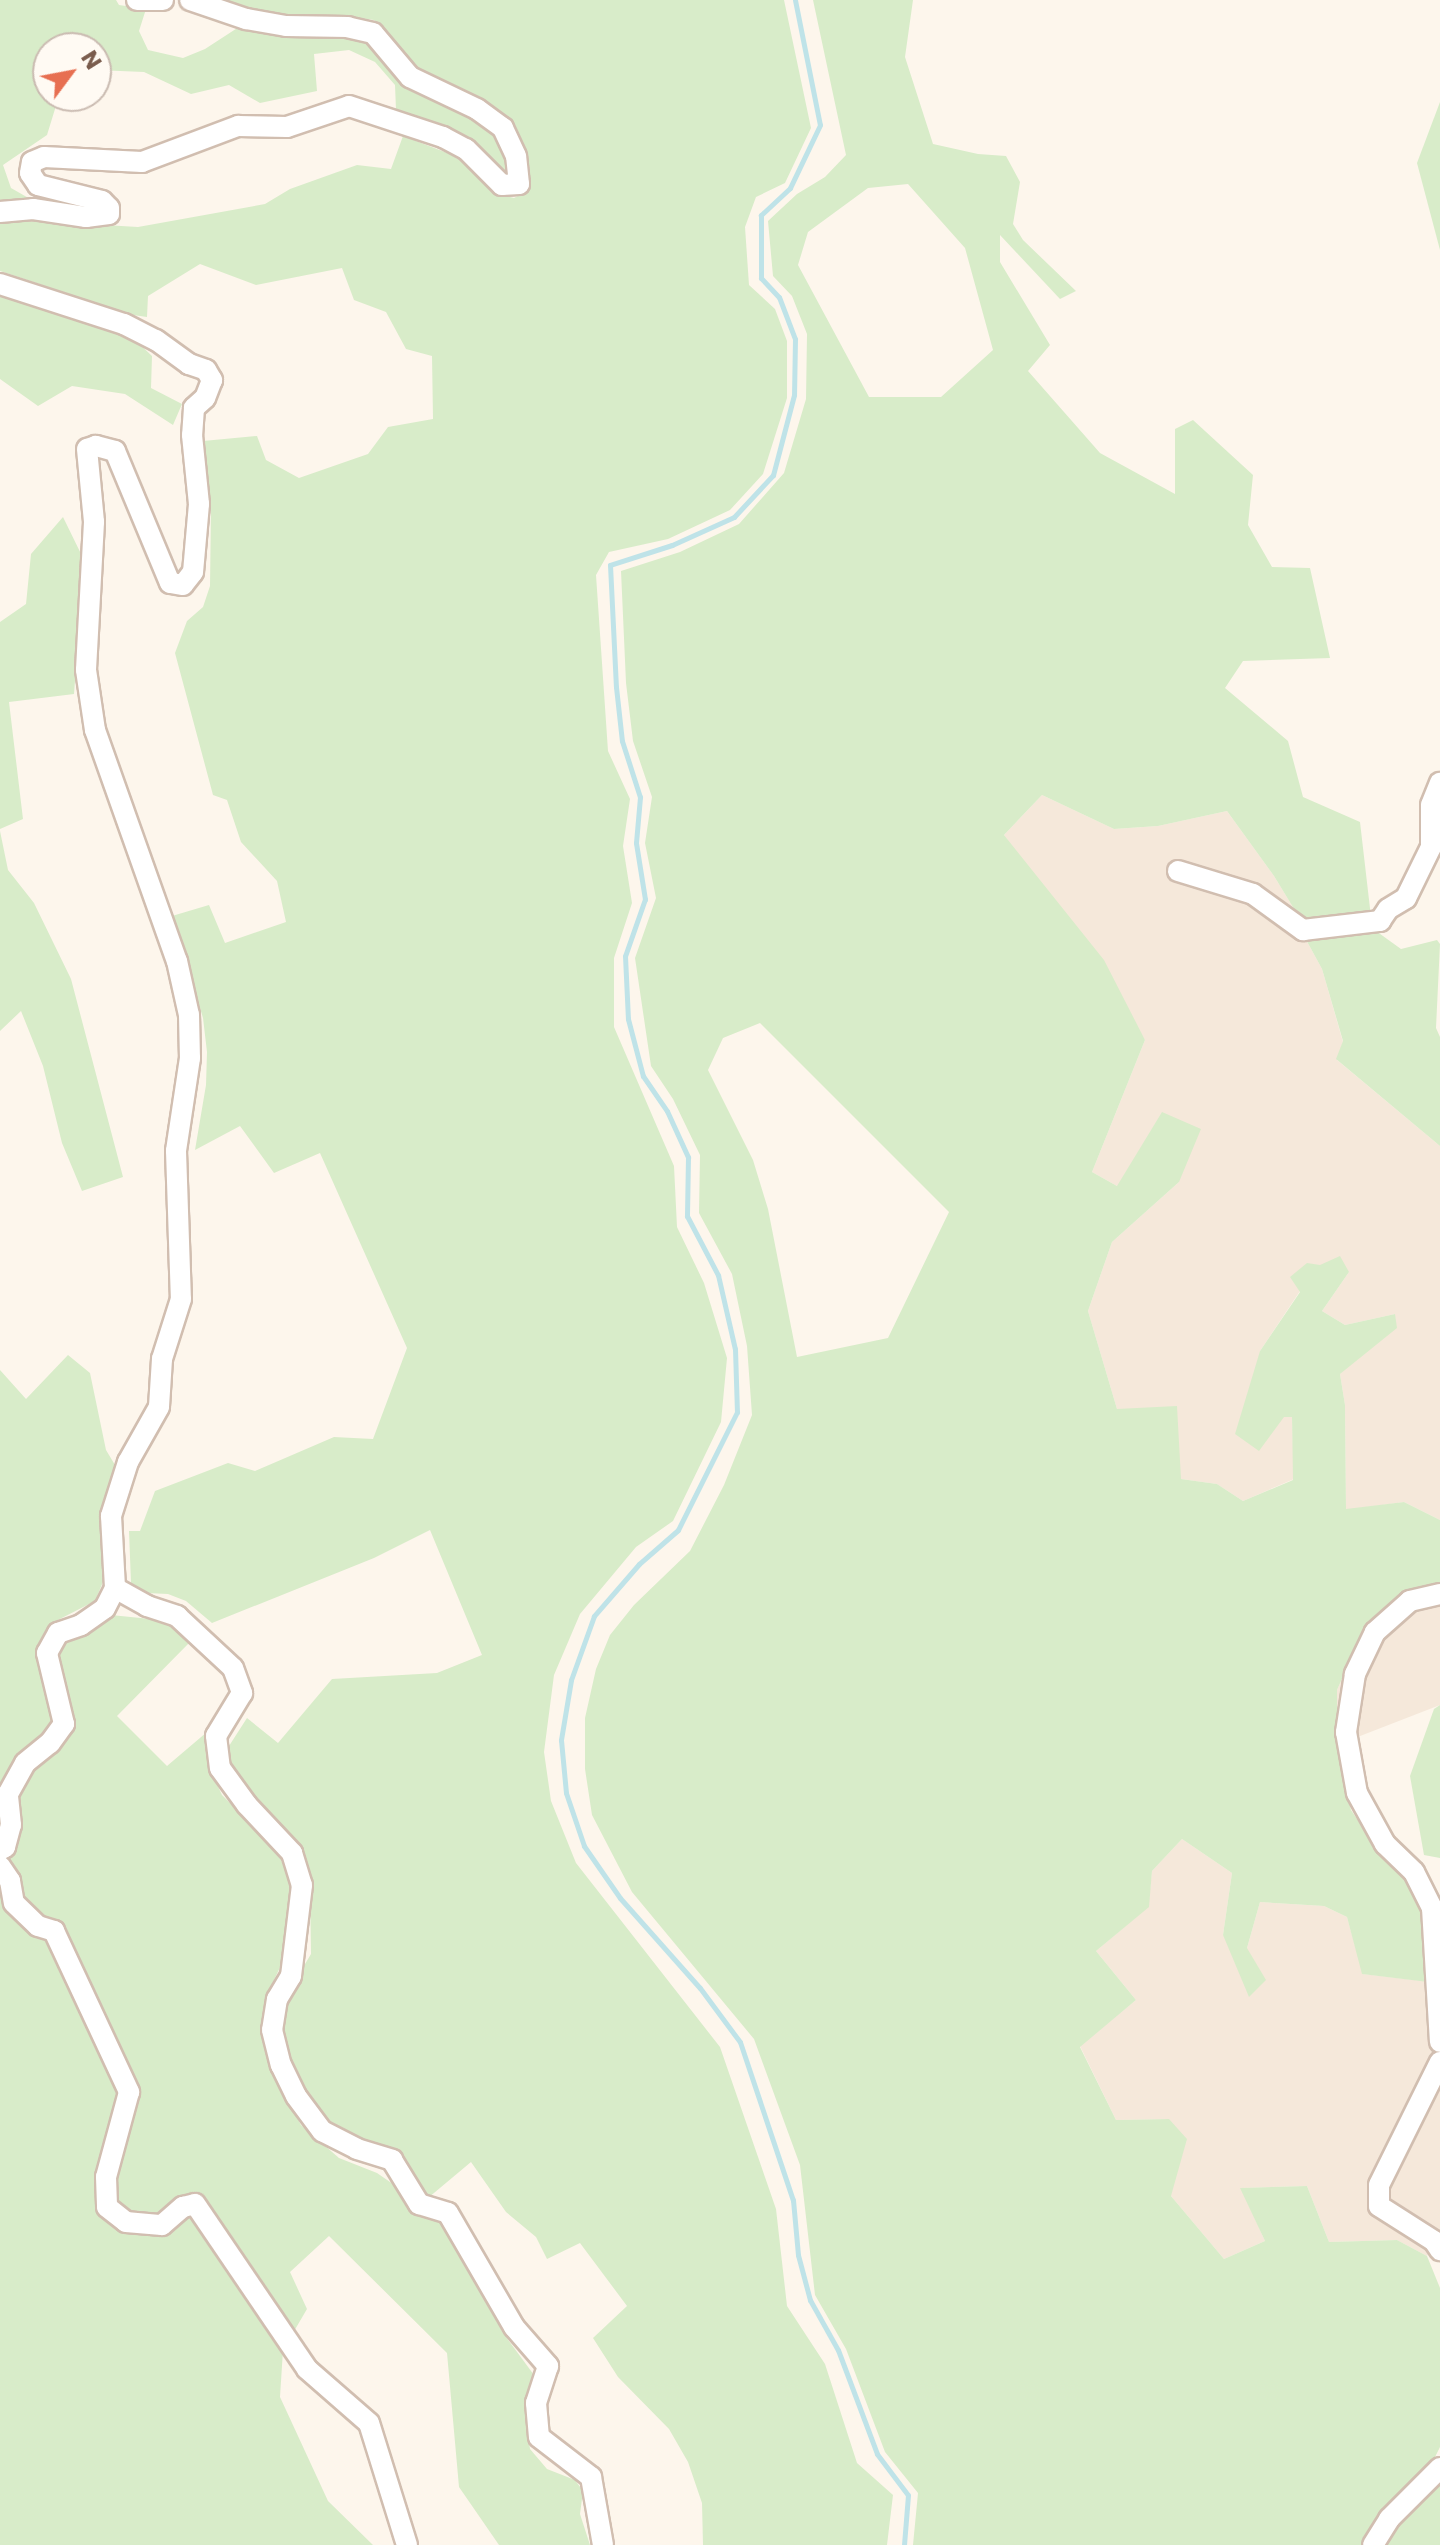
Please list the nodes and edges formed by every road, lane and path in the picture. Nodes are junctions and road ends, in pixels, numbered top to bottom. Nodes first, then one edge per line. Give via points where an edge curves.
1 (137, 0) edge
2 (163, 0) edge
3 (190, 0) edge
4 (0, 212) edge
5 (0, 284) edge
6 (1440, 783) edge
7 (1178, 871) dead end
8 (115, 1588) junction
9 (1440, 1594) edge
10 (0, 1850) edge
11 (0, 1866) edge
12 (1440, 2042) edge
13 (1440, 2062) edge
14 (1440, 2250) edge
15 (1440, 2468) edge
16 (407, 2545) edge
17 (603, 2545) edge
18 (1373, 2545) edge

1 - 2 street
3 - 4 street via 246,19 373,33 410,77 477,109 503,128 516,156 519,184 502,185 466,149 443,137 349,106 287,127 238,126 142,162 44,157 32,162 30,173 38,185 102,201 109,214
5 - 8 street via 124,324 206,370 212,380 194,408 199,504 193,572 183,585 170,583 115,451 87,449 94,522 86,670 95,730 177,961 189,1015 190,1058 176,1151 181,1299 162,1359 159,1407 128,1462 111,1516
6 - 7 street via 1431,805 1431,847 1406,898 1380,921 1303,930 1253,894
8 - 10 street via 105,1608 58,1633 47,1653 64,1724 25,1763 8,1794 11,1825
8 - 17 street via 177,1616 233,1668 242,1693 216,1736 220,1768 292,1853 302,1885 291,1976 277,1999 272,2030 296,2096 322,2131 392,2160 419,2204 448,2213 514,2327 548,2366 536,2403 539,2437 591,2477
9 - 12 street via 1410,1601 1375,1632 1355,1674 1346,1732 1357,1793 1385,1844 1414,1872 1432,1908
11 - 16 street via 10,1881 14,1903 38,1926 54,1931 129,2092 106,2177 107,2207 126,2222 162,2225 195,2204 307,2369 369,2423
13 - 14 street via 1379,2185 1379,2206
15 - 18 street via 1389,2519

